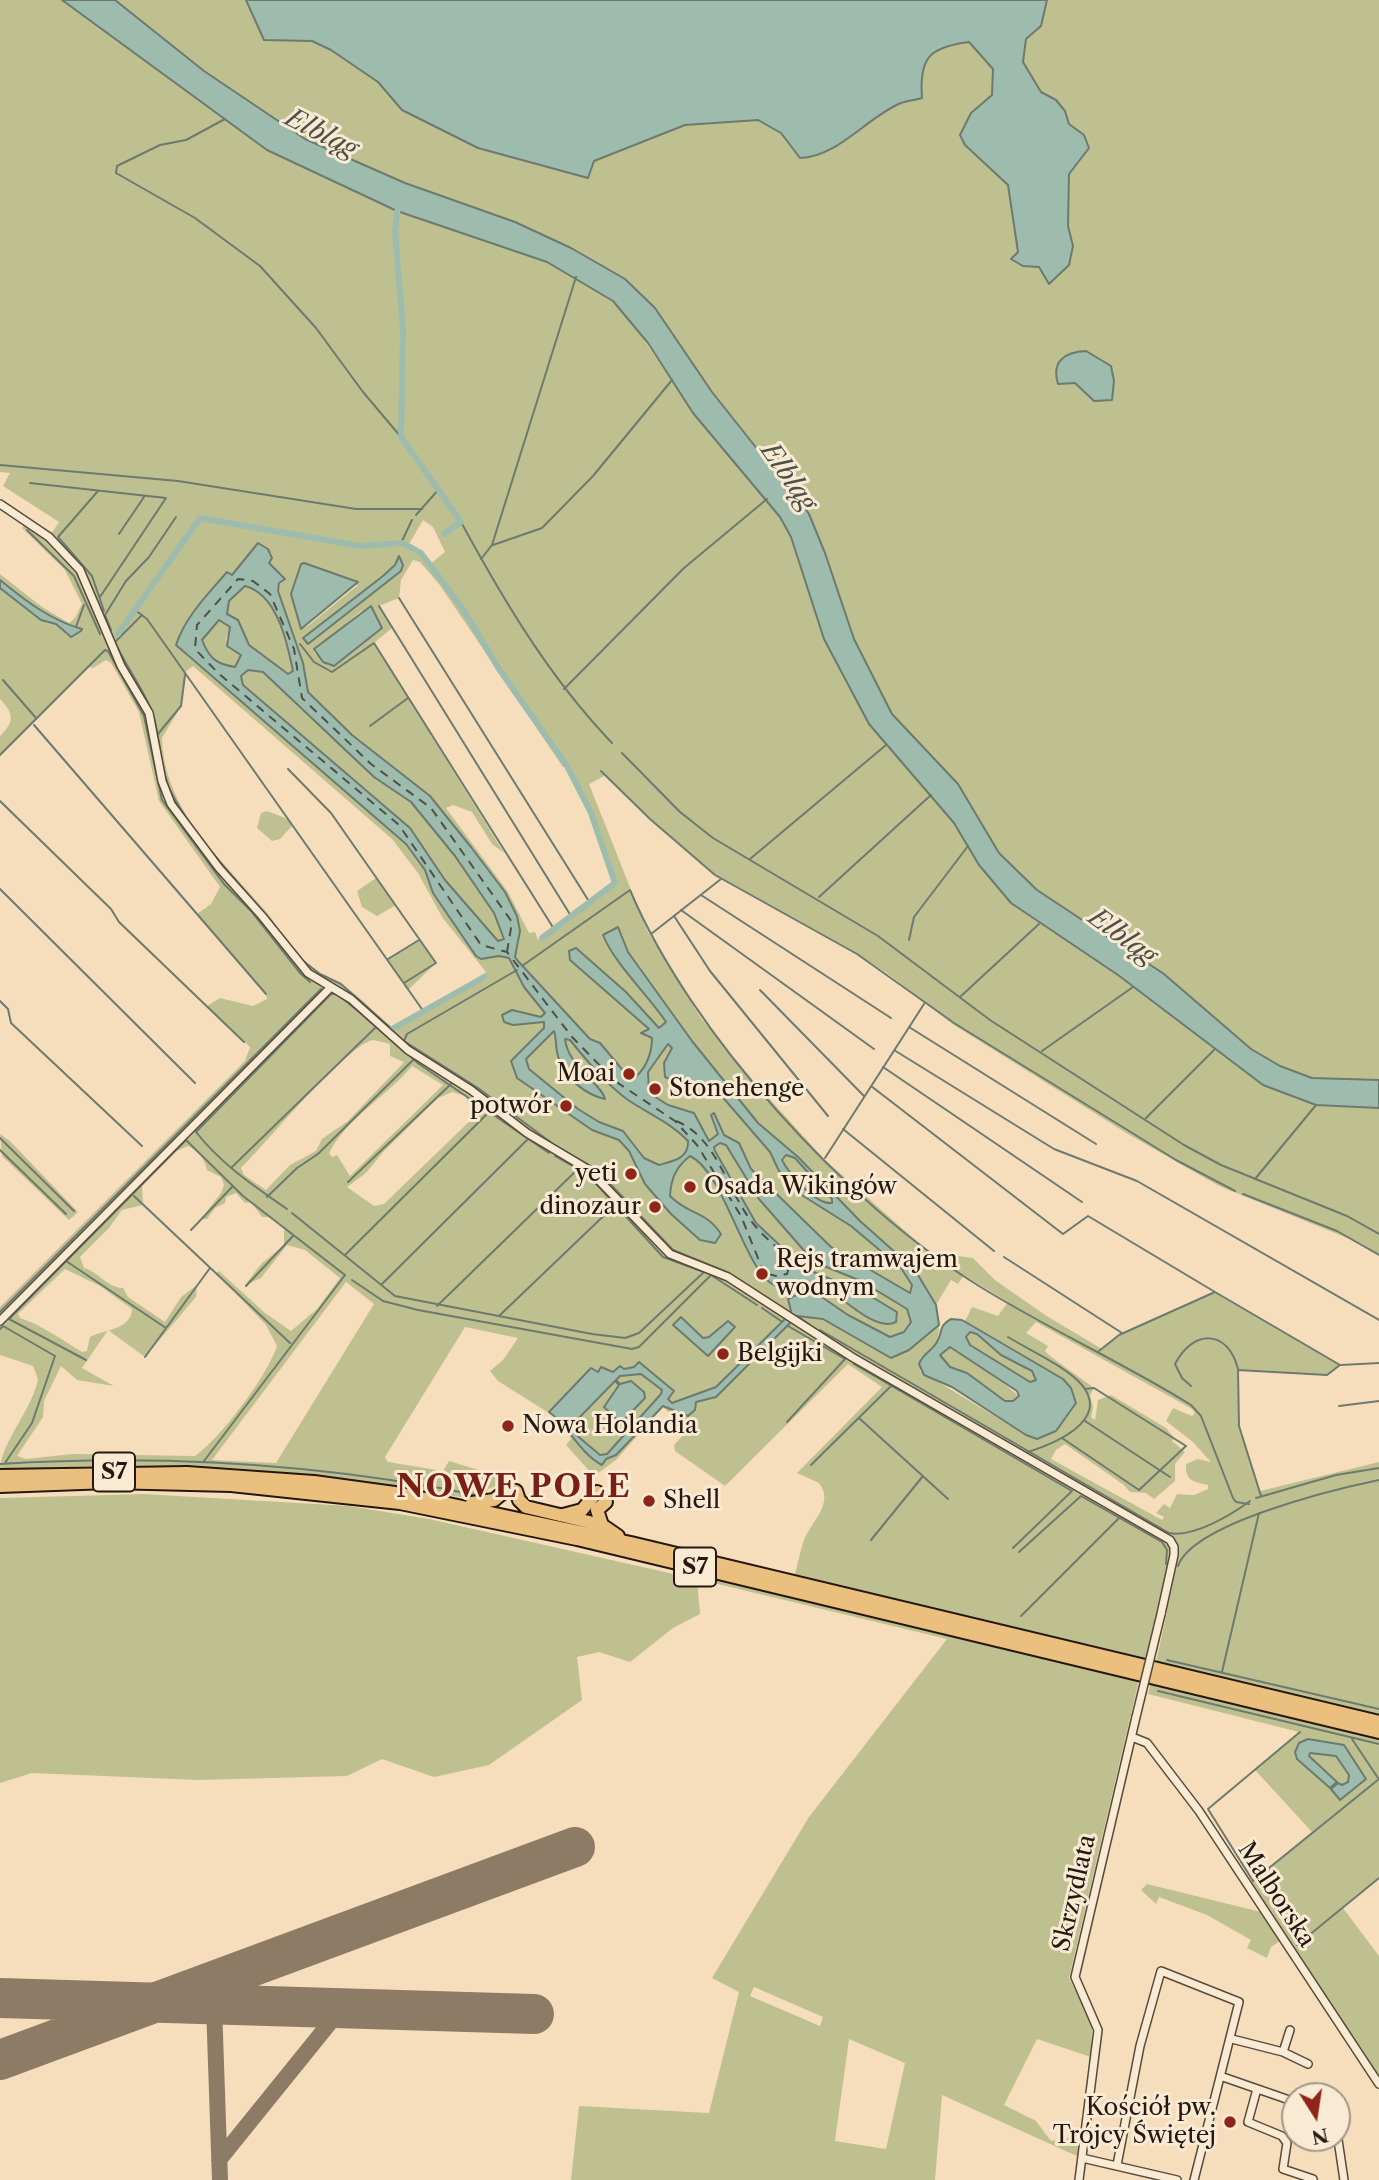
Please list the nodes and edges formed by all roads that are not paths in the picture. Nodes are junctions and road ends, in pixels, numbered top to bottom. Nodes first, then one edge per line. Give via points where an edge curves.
1 (0, 504) edge
2 (331, 987) junction
3 (0, 1321) edge
4 (0, 1476) edge
5 (0, 1486) edge
6 (597, 1492) dead end
7 (494, 1500) junction
8 (606, 1502) dead end
9 (450, 1503) junction
10 (526, 1507) junction
11 (560, 1515) junction
12 (602, 1525) junction
13 (631, 1543) junction
14 (1379, 1722) edge
15 (1379, 1732) edge
16 (1132, 1737) junction
17 (1290, 2030) dead end
18 (1231, 2039) junction
19 (1283, 2052) junction
20 (1308, 2064) dead end
21 (1223, 2077) junction
22 (1379, 2084) edge
23 (1257, 2089) junction
24 (1281, 2097) edge
25 (1339, 2152) edge
26 (1082, 2158) junction
27 (1117, 2165) junction
28 (1313, 2179) edge
29 (1079, 2180) edge
30 (1177, 2180) edge
31 (1194, 2180) edge
32 (1343, 2180) edge

1 - 2 street, Skrzydlata via 50,537 80,570 123,671 149,713 171,804 299,964
2 - 3 street
2 - 16 street, Skrzydlata, bridge via 419,1057 547,1147 589,1170 666,1251 720,1273 790,1319 1170,1540 1174,1555
4 - 9 highway, S7 via 111,1472 229,1475 345,1486
5 - 15 highway, S7 via 109,1482 231,1485 400,1503 577,1539
6 - 11 highway via 582,1510
7 - 9 highway
7 - 10 highway
7 - 10 highway via 513,1489
8 - 12 highway via 597,1510
9 - 13 highway, S7
10 - 11 highway
11 - 12 highway
12 - 13 highway
13 - 14 highway, S7
16 - 22 street, Malborska via 1147,1743 1199,1811
16 - 26 street, Skrzydlata via 1075,1977 1098,2030
17 - 19 street
18 - 19 street
18 - 21 street
18 - 27 street via 1239,2003 1161,1971 1140,2046
19 - 20 street
21 - 23 street
21 - 31 street
23 - 24 street
23 - 28 street via 1248,2122 1282,2136 1287,2143 1283,2169
25 - 32 street
26 - 27 street
26 - 29 street, Skrzydlata
27 - 30 street

